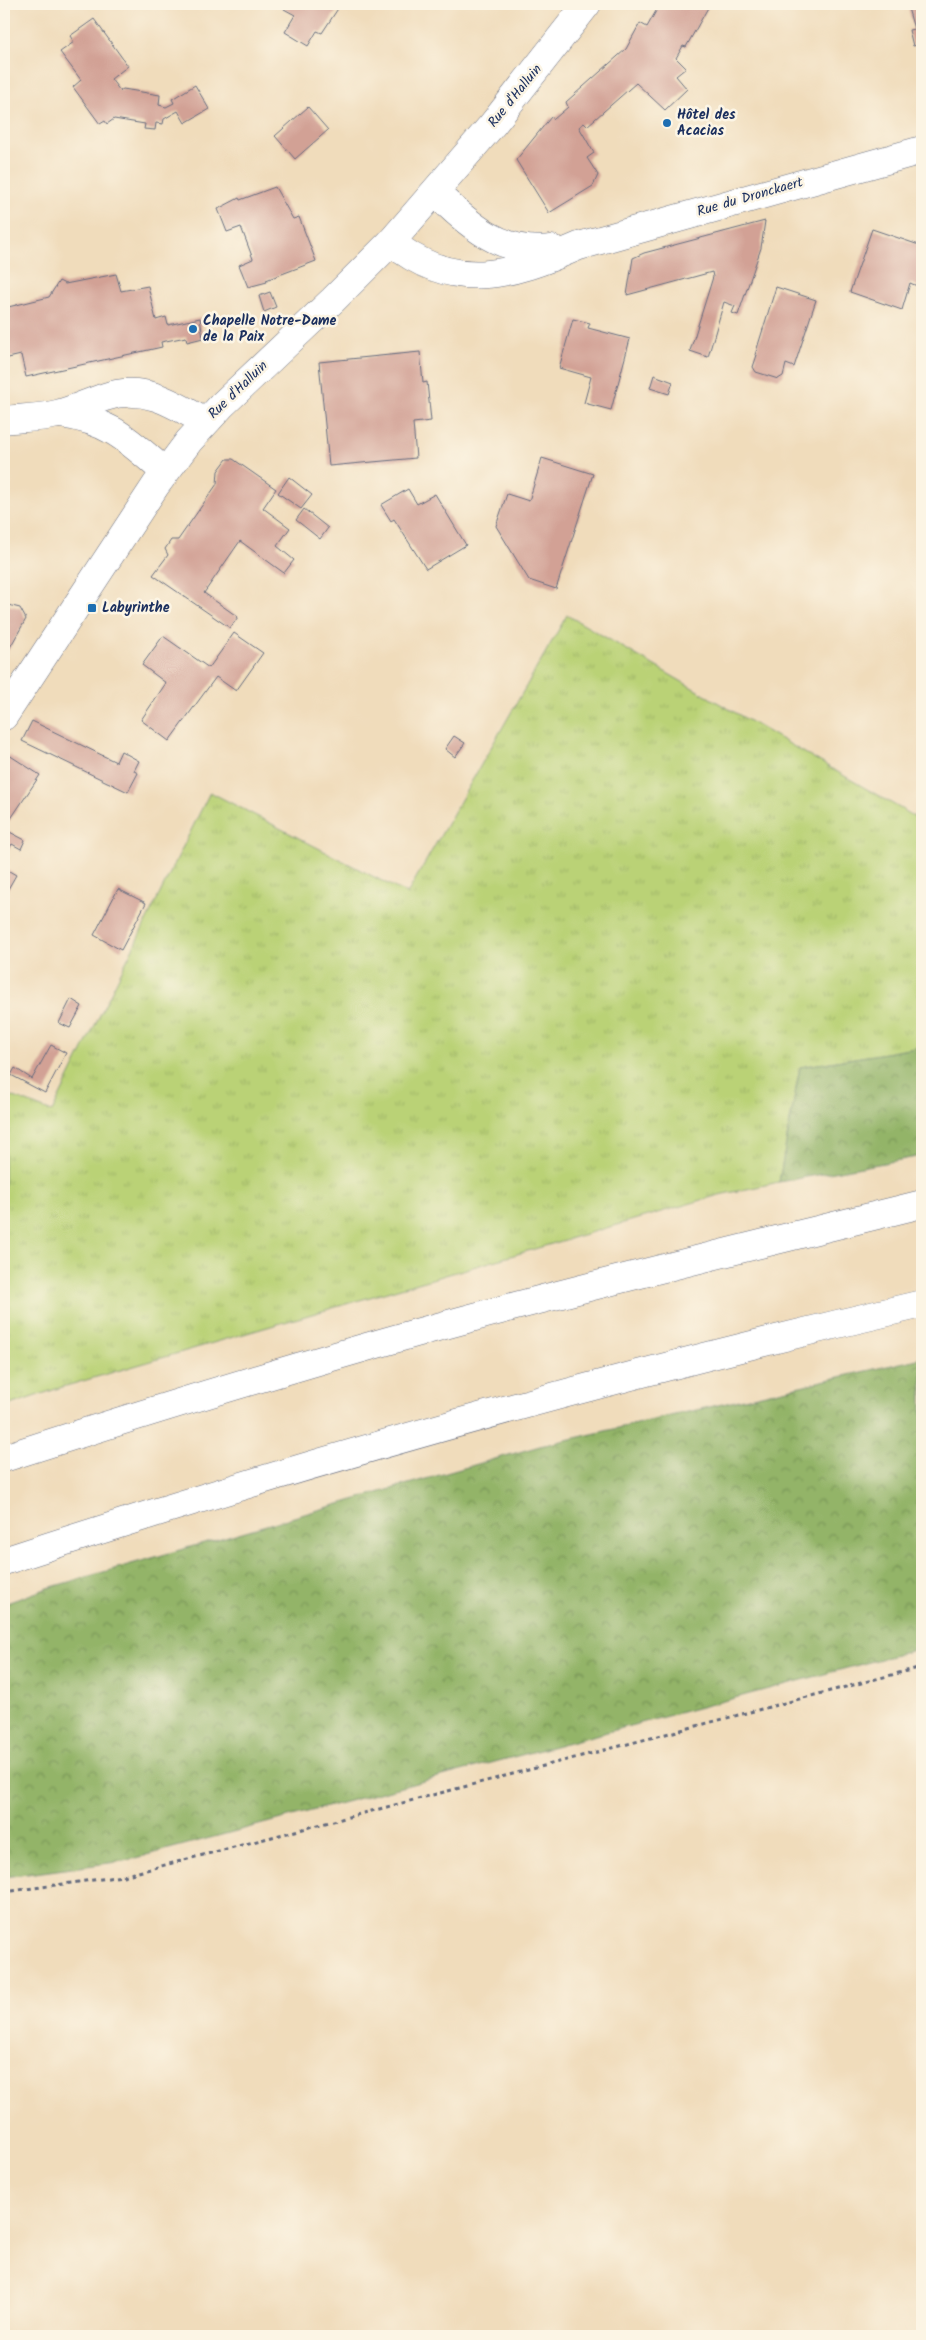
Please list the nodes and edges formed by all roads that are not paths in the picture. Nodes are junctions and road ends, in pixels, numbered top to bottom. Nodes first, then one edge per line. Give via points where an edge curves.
1 (587, 4) edge
2 (922, 150) edge
3 (435, 192) junction
4 (391, 242) junction
5 (579, 246) junction
6 (56, 414) junction
7 (4, 420) edge
8 (205, 422) junction
9 (165, 472) junction
10 (4, 716) edge
11 (922, 1204) edge
12 (922, 1304) edge
13 (4, 1458) edge
14 (4, 1561) edge

1 - 3 main road, Rue d'Halluin
2 - 5 main road, Rue du Dronckaert
3 - 4 main road, Rue d'Halluin
3 - 5 main road, Rue du Dronckaert via 462,219 497,242 521,249
4 - 5 main road, Rue du Dronckaert via 436,270 471,276 548,259
4 - 8 main road, Rue d'Halluin
6 - 7 main road
6 - 8 main road via 126,392 173,403
6 - 9 main road via 84,418 111,429
8 - 9 main road, Rue d'Halluin
9 - 10 main road, Rue d'Halluin
11 - 13 main road via 466,1319 286,1370
12 - 14 main road via 639,1373 382,1443

